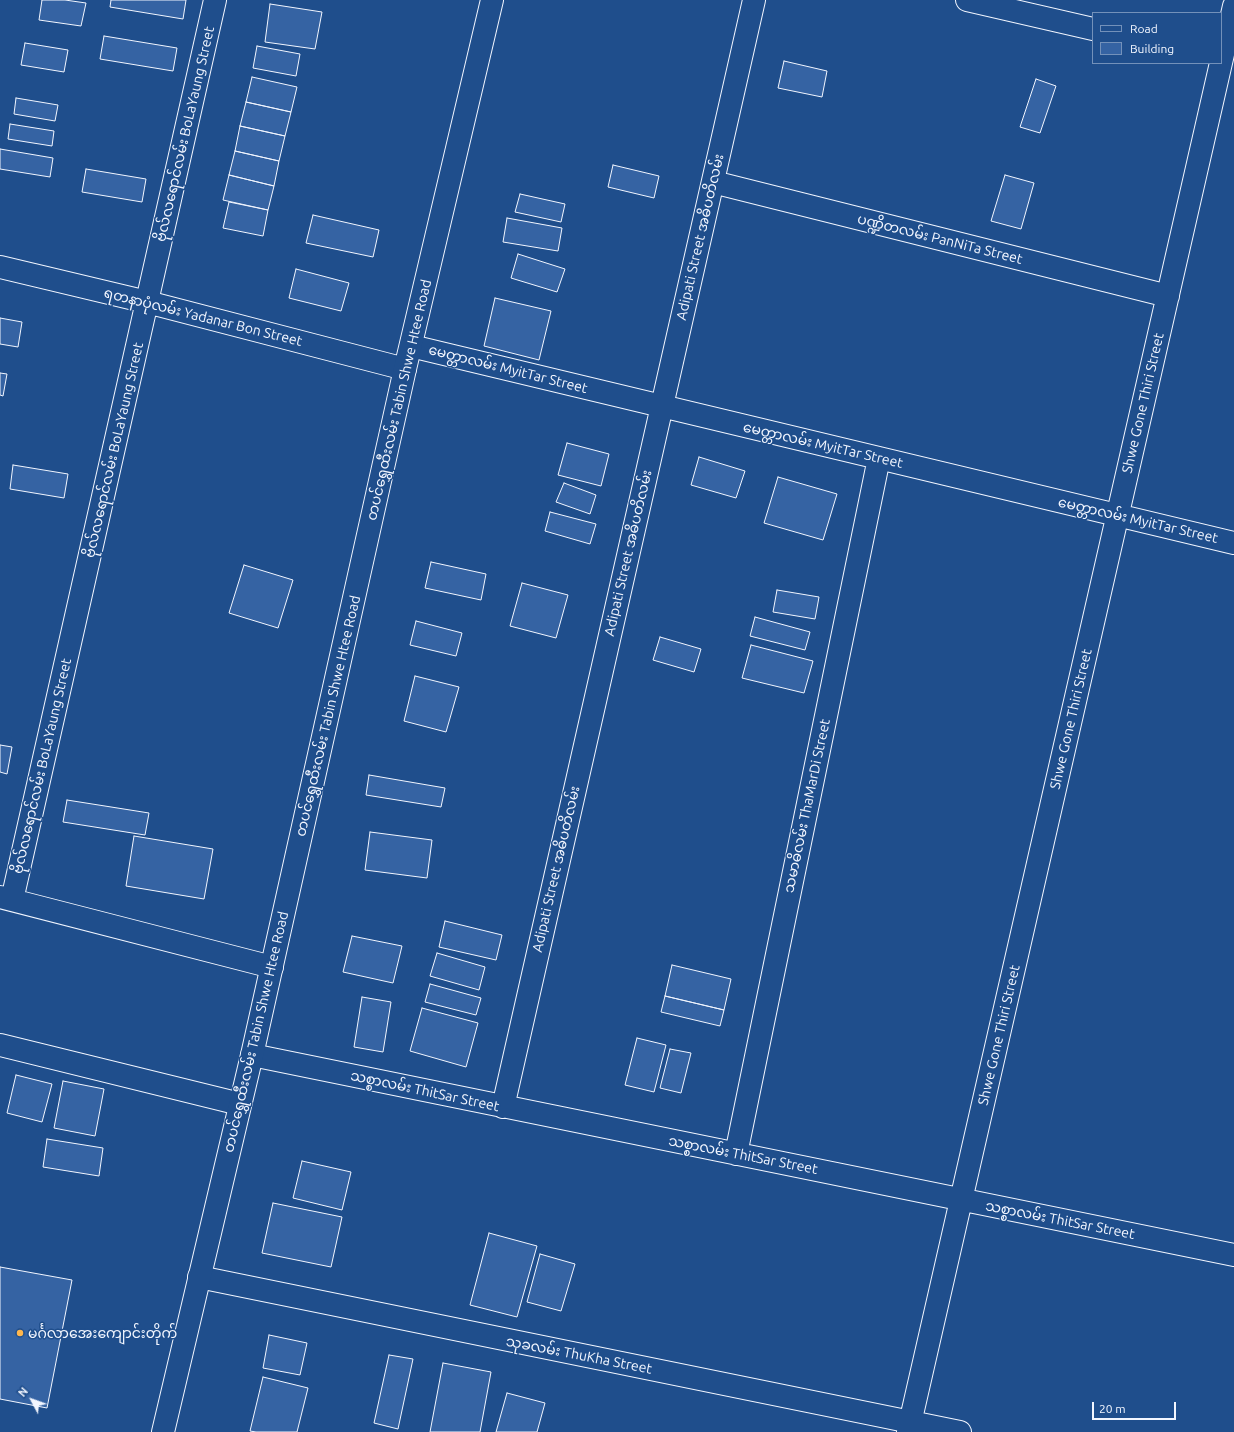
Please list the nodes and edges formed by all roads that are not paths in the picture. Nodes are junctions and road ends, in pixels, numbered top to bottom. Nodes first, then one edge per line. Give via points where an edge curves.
1 (215, 0) edge
2 (492, 0) edge
3 (754, 0) edge
4 (967, 0) edge
5 (1234, 6) edge
6 (1092, 29) edge
7 (1226, 60) edge
8 (713, 182) junction
9 (0, 267) edge
10 (1168, 296) junction
11 (147, 302) junction
12 (411, 346) junction
13 (405, 369) junction
14 (662, 406) junction
15 (879, 458) junction
16 (1118, 516) junction
17 (1234, 543) edge
18 (6, 898) edge
19 (272, 966) junction
20 (0, 1045) edge
21 (252, 1055) junction
22 (240, 1104) junction
23 (502, 1107) junction
24 (736, 1154) junction
25 (961, 1200) junction
26 (1234, 1255) edge
27 (199, 1277) junction
28 (909, 1427) edge
29 (163, 1432) edge
30 (960, 1432) edge

1 - 11 street, ဗိုလ်လရောင်လမ်း BoLaYaung Street
2 - 12 street, တပင်ရွှေထီးလမ်း Tabin Shwe Htee Road
3 - 8 street, Adipati Street အဓိပတိလမ်း
4 - 6 street
5 - 7 street, Shwe Gone Thiri Street
7 - 10 street, Shwe Gone Thiri Street
8 - 10 street, ပဏ္ဍိတလမ်း PanNiTa Street
8 - 14 street, Adipati Street အဓိပတိလမ်း
9 - 11 street, ရတနာပုံလမ်း Yadanar Bon Street
10 - 16 street, Shwe Gone Thiri Street
11 - 13 street, ရတနာပုံလမ်း Yadanar Bon Street
11 - 18 street, ဗိုလ်လရောင်လမ်း BoLaYaung Street
12 - 13 street, တပင်ရွှေထီးလမ်း Tabin Shwe Htee Road
12 - 14 street, မေတ္တာလမ်း MyitTar Street
13 - 19 street, တပင်ရွှေထီးလမ်း Tabin Shwe Htee Road
14 - 15 street, မေတ္တာလမ်း MyitTar Street
14 - 23 street, Adipati Street အဓိပတိလမ်း
15 - 16 street, မေတ္တာလမ်း MyitTar Street
15 - 24 street, သမာဓိလမ်း ThaMarDi Street
16 - 17 street, မေတ္တာလမ်း MyitTar Street
16 - 25 street, Shwe Gone Thiri Street
18 - 19 street
19 - 21 street, တပင်ရွှေထီးလမ်း Tabin Shwe Htee Road
20 - 22 street
21 - 22 street, တပင်ရွှေထီးလမ်း Tabin Shwe Htee Road
21 - 23 street, သစ္စာလမ်း ThitSar Street
22 - 27 street, တပင်ရွှေထီးလမ်း Tabin Shwe Htee Road
23 - 24 street, သစ္စာလမ်း ThitSar Street
24 - 25 street, သစ္စာလမ်း ThitSar Street
25 - 26 street, သစ္စာလမ်း ThitSar Street
25 - 28 street, Shwe Gone Thiri Street
27 - 28 street, သုခလမ်း ThuKha Street
27 - 29 street, တပင်ရွှေထီးလမ်း Tabin Shwe Htee Road
28 - 30 street, သုခလမ်း ThuKha Street

